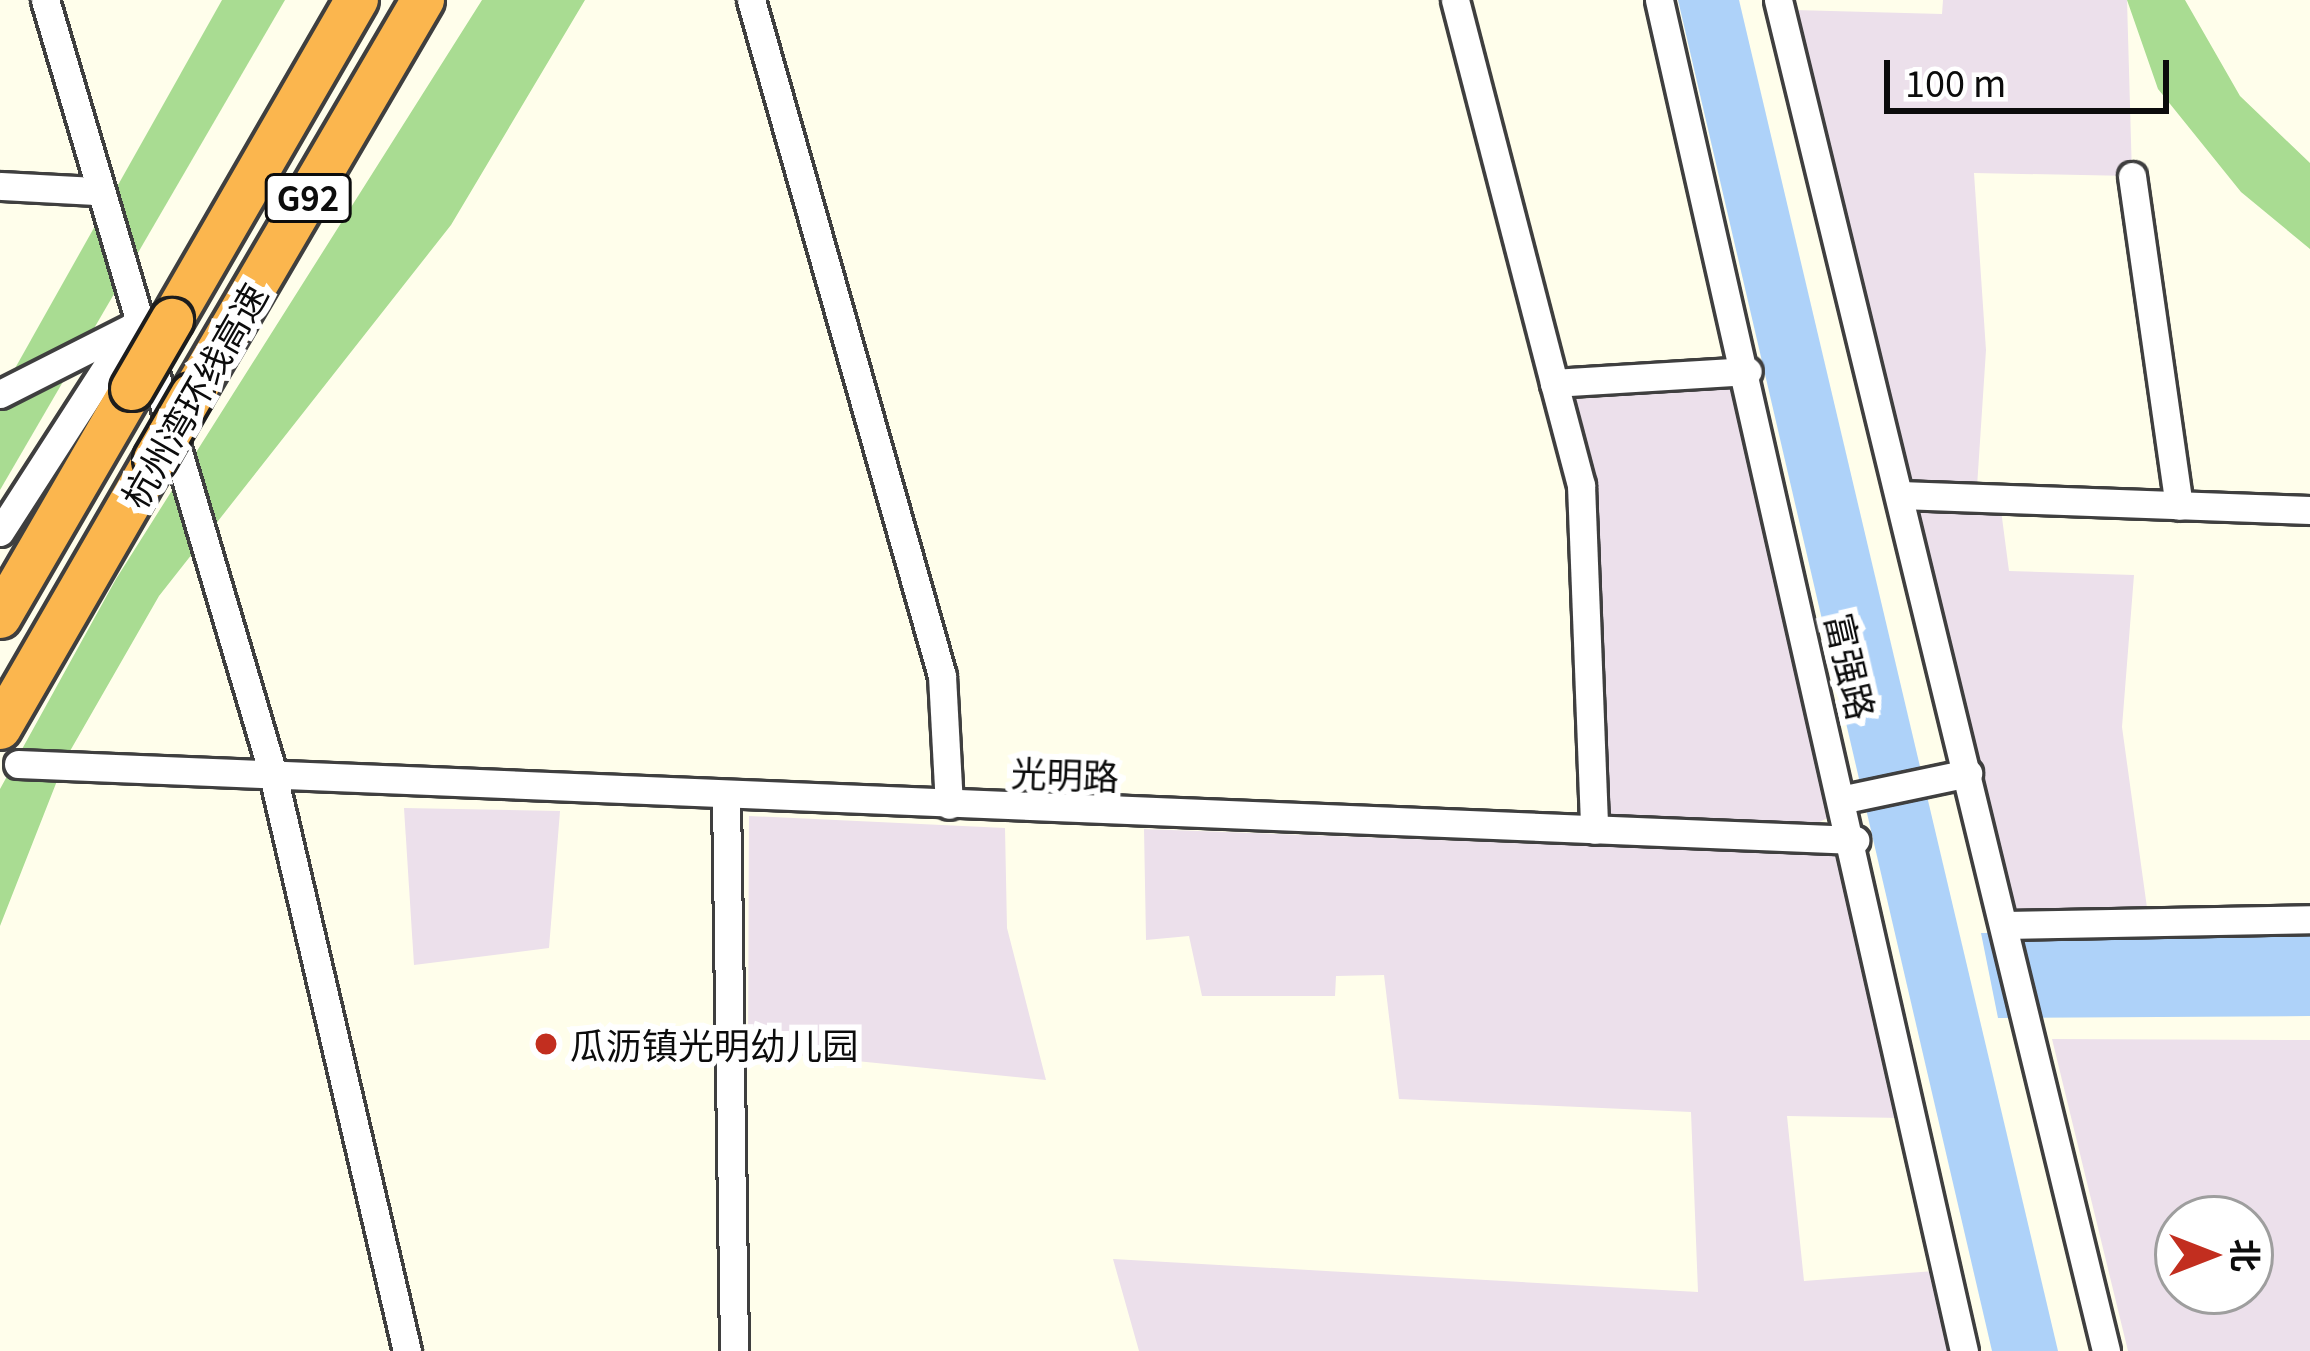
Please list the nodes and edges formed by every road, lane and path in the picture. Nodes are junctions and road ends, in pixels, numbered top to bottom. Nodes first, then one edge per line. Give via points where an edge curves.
1 (45, 0) edge
2 (357, 0) edge
3 (423, 0) edge
4 (751, 0) edge
5 (1455, 0) edge
6 (1659, 0) edge
7 (1778, 0) edge
8 (2132, 176) dead end
9 (0, 186) edge
10 (96, 191) junction
11 (152, 323) junction
12 (1748, 371) junction
13 (1554, 383) junction
14 (0, 394) edge
15 (1900, 495) junction
16 (2179, 506) junction
17 (2310, 510) edge
18 (0, 532) edge
19 (0, 617) edge
20 (9, 746) edge
21 (272, 771) junction
22 (1967, 772) junction
23 (726, 796) junction
24 (1851, 798) junction
25 (949, 805) junction
26 (1594, 830) junction
27 (1855, 839) junction
28 (2310, 919) edge
29 (2006, 928) junction
30 (407, 1351) edge
31 (734, 1351) edge
32 (1964, 1351) edge
33 (2106, 1351) edge

1 - 10 street
2 - 11 highway, 杭州湾环线高速 / G92
3 - 20 highway, 杭州湾环线高速 / G92, bridge via 155,459
4 - 25 street via 942,676
5 - 13 street
6 - 12 street, 富强路
7 - 15 street
8 - 16 street
9 - 10 street
10 - 11 street
11 - 14 street
11 - 18 street
11 - 19 highway, 杭州湾环线高速 / G92, bridge via 132,389
11 - 21 street
12 - 13 street
12 - 24 street, 富强路
13 - 26 street via 1581,485
15 - 16 street
15 - 22 street
16 - 17 street
20 - 21 street, 光明路
21 - 23 street, 光明路
21 - 30 street
22 - 24 street
22 - 29 street
23 - 25 street, 光明路
23 - 31 street
24 - 27 street, 富强路
25 - 26 street, 光明路
26 - 27 street, 光明路
27 - 32 street, 富强路
28 - 29 street
29 - 33 street

